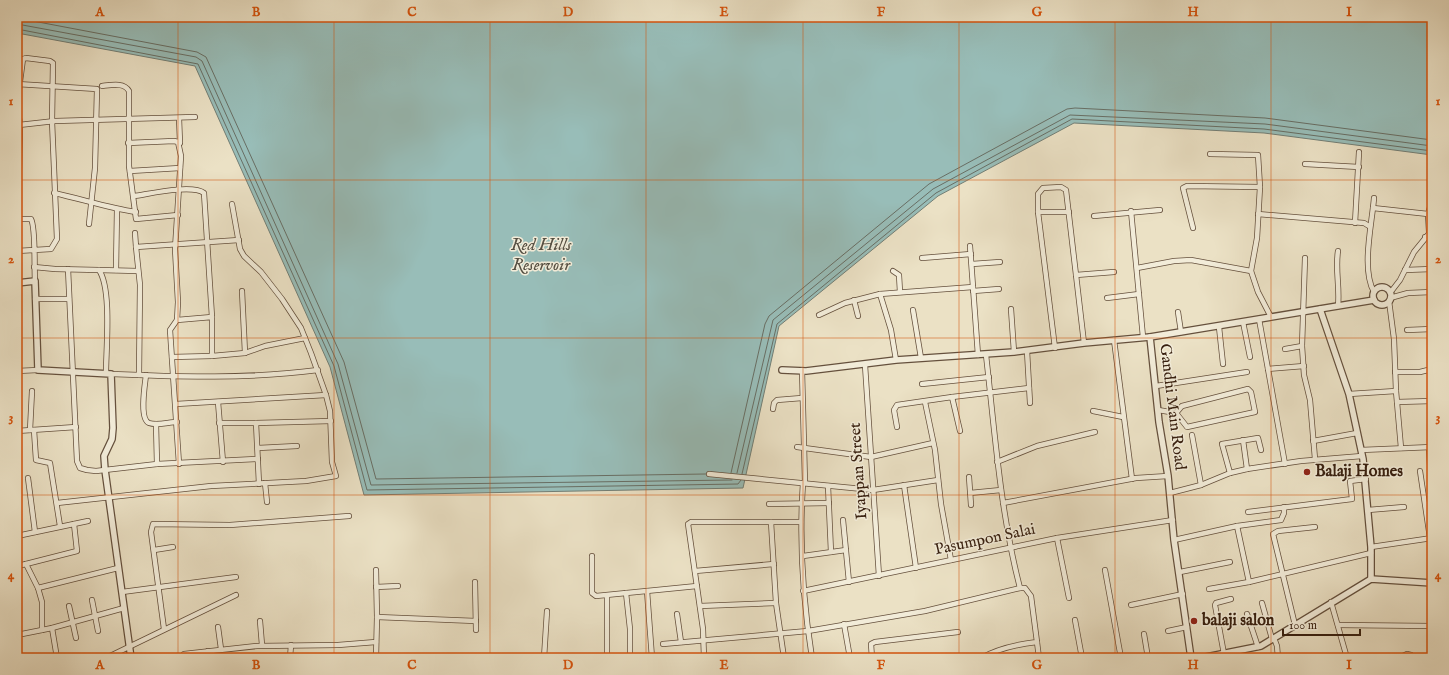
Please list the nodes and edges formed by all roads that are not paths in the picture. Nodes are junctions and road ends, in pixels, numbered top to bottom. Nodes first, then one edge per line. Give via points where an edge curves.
1 (18, 84) edge
2 (102, 86) dead end
3 (53, 87) junction
4 (195, 117) dead end
5 (179, 118) junction
6 (97, 119) junction
7 (128, 119) junction
8 (52, 121) junction
9 (18, 125) edge
10 (128, 143) junction
11 (180, 143) junction
12 (1359, 152) dead end
13 (1210, 154) dead end
14 (1305, 164) dead end
15 (1358, 167) junction
16 (180, 168) junction
17 (130, 171) junction
18 (1260, 187) junction
19 (178, 190) junction
20 (54, 193) junction
21 (134, 196) junction
22 (1374, 198) dead end
23 (1432, 200) edge
24 (92, 202) junction
25 (232, 204) dead end
26 (1373, 208) junction
27 (116, 210) junction
28 (1160, 210) dead end
29 (1131, 211) junction
30 (136, 212) junction
31 (1038, 212) junction
32 (1069, 212) junction
33 (1258, 214) junction
34 (1428, 214) junction
35 (178, 215) junction
36 (1094, 216) dead end
37 (18, 219) edge
38 (1354, 223) junction
39 (89, 224) dead end
40 (1369, 226) junction
41 (1193, 228) dead end
42 (1431, 231) edge
43 (135, 233) dead end
44 (1425, 237) junction
45 (1432, 237) edge
46 (239, 240) junction
47 (206, 242) junction
48 (175, 243) junction
49 (970, 246) dead end
50 (136, 247) junction
51 (34, 250) junction
52 (1338, 251) dead end
53 (17, 252) edge
54 (971, 254) junction
55 (922, 258) dead end
56 (1305, 258) dead end
57 (1000, 262) dead end
58 (972, 264) junction
59 (34, 267) junction
60 (1137, 268) junction
61 (68, 269) junction
62 (1432, 269) edge
63 (99, 270) junction
64 (116, 270) junction
65 (138, 270) junction
66 (1405, 270) junction
67 (893, 271) dead end
68 (1252, 271) junction
69 (1114, 272) dead end
70 (1076, 275) junction
71 (35, 282) junction
72 (17, 283) edge
73 (973, 289) junction
74 (999, 289) dead end
75 (242, 291) dead end
76 (900, 292) junction
77 (1374, 292) junction
78 (1432, 292) edge
79 (880, 294) junction
80 (1139, 294) junction
81 (1390, 297) junction
82 (1107, 298) dead end
83 (35, 299) junction
84 (69, 299) junction
85 (854, 300) junction
86 (1374, 300) junction
87 (1338, 306) junction
88 (1011, 309) dead end
89 (1320, 309) junction
90 (913, 310) dead end
91 (1304, 311) junction
92 (1178, 312) dead end
93 (819, 315) dead end
94 (858, 316) dead end
95 (212, 317) junction
96 (1271, 317) junction
97 (1259, 319) junction
98 (177, 320) junction
99 (1243, 322) junction
100 (1219, 327) junction
101 (1432, 329) edge
102 (1407, 330) dead end
103 (1181, 332) junction
104 (1143, 337) junction
105 (1150, 337) junction
106 (305, 338) junction
107 (1114, 340) junction
108 (1084, 343) junction
109 (1302, 346) junction
110 (1055, 348) junction
111 (1285, 349) dead end
112 (1026, 351) junction
113 (1014, 352) junction
114 (245, 353) junction
115 (978, 355) junction
116 (986, 355) junction
117 (212, 356) junction
118 (172, 357) junction
119 (921, 358) junction
120 (1250, 358) dead end
121 (896, 360) junction
122 (1224, 364) dead end
123 (865, 365) junction
124 (1304, 366) junction
125 (1268, 369) junction
126 (1432, 369) edge
127 (38, 370) junction
128 (318, 370) junction
129 (782, 370) dead end
130 (802, 370) junction
131 (17, 371) edge
132 (72, 372) junction
133 (1247, 372) dead end
134 (1395, 372) junction
135 (109, 374) junction
136 (139, 375) junction
137 (146, 375) junction
138 (173, 376) junction
139 (989, 377) junction
140 (922, 384) dead end
141 (1156, 386) junction
142 (1029, 388) junction
143 (32, 390) dead end
144 (1396, 391) junction
145 (990, 393) junction
146 (326, 394) junction
147 (1349, 394) junction
148 (952, 397) junction
149 (802, 398) junction
150 (1432, 401) edge
151 (218, 402) junction
152 (924, 402) junction
153 (1397, 402) junction
154 (1030, 403) dead end
155 (176, 404) junction
156 (773, 410) dead end
157 (1158, 410) junction
158 (1094, 411) dead end
159 (1176, 413) junction
160 (1123, 417) junction
161 (331, 421) junction
162 (177, 422) junction
163 (219, 423) junction
164 (256, 423) junction
165 (156, 424) junction
166 (76, 427) junction
167 (897, 427) dead end
168 (32, 430) junction
169 (17, 431) edge
170 (960, 431) dead end
171 (1095, 432) dead end
172 (1357, 433) junction
173 (1192, 435) dead end
174 (1243, 440) junction
175 (1313, 441) junction
176 (933, 443) junction
177 (297, 446) dead end
178 (797, 447) dead end
179 (804, 447) junction
180 (1430, 447) edge
181 (258, 448) junction
182 (1401, 448) junction
183 (1261, 450) dead end
184 (1362, 453) junction
185 (871, 457) junction
186 (258, 459) junction
187 (1316, 460) junction
188 (223, 462) junction
189 (997, 462) junction
190 (157, 464) junction
191 (179, 464) junction
192 (1285, 464) junction
193 (1430, 465) dead end
194 (105, 470) junction
195 (1247, 470) junction
196 (1420, 471) dead end
197 (1230, 473) junction
198 (709, 474) dead end
199 (1168, 476) junction
200 (969, 477) dead end
201 (28, 478) dead end
202 (1132, 479) junction
203 (1366, 479) junction
204 (938, 480) junction
205 (265, 483) junction
206 (804, 483) junction
207 (259, 484) junction
208 (904, 485) junction
209 (1201, 485) junction
210 (828, 486) junction
211 (873, 490) junction
212 (1001, 490) junction
213 (970, 493) junction
214 (1170, 493) junction
215 (109, 498) junction
216 (267, 502) dead end
217 (57, 503) junction
218 (829, 503) junction
219 (1003, 503) junction
220 (769, 504) dead end
221 (801, 505) junction
222 (971, 505) dead end
223 (1404, 506) dead end
224 (1284, 507) junction
225 (1368, 510) junction
226 (1248, 512) dead end
227 (349, 516) dead end
228 (843, 520) dead end
229 (1173, 520) junction
230 (88, 521) dead end
231 (771, 522) junction
232 (801, 522) junction
233 (74, 524) junction
234 (60, 526) junction
235 (1237, 526) junction
236 (1315, 527) dead end
237 (35, 532) junction
238 (17, 536) edge
239 (1057, 538) junction
240 (1431, 538) edge
241 (1174, 540) junction
242 (173, 547) dead end
243 (1371, 547) junction
244 (1009, 548) junction
245 (154, 550) junction
246 (846, 550) junction
247 (831, 552) junction
248 (1371, 553) junction
249 (592, 556) dead end
250 (803, 556) junction
251 (951, 560) junction
252 (1230, 562) dead end
253 (26, 564) junction
254 (774, 564) junction
255 (17, 566) edge
256 (118, 568) junction
257 (916, 568) junction
258 (376, 570) dead end
259 (1105, 570) dead end
260 (695, 571) junction
261 (1180, 572) junction
262 (1282, 574) junction
263 (879, 576) junction
264 (236, 577) dead end
265 (1371, 579) junction
266 (475, 582) dead end
267 (849, 582) junction
268 (1249, 582) junction
269 (1432, 583) edge
270 (398, 586) dead end
271 (697, 586) junction
272 (376, 587) junction
273 (38, 588) junction
274 (158, 588) junction
275 (1020, 588) junction
276 (1209, 589) dead end
277 (647, 591) junction
278 (803, 591) junction
279 (122, 592) junction
280 (626, 593) junction
281 (1183, 594) junction
282 (236, 595) dead end
283 (607, 596) junction
284 (1070, 598) dead end
285 (1231, 599) dead end
286 (92, 600) dead end
287 (1331, 602) junction
288 (776, 603) junction
289 (1262, 603) dead end
290 (69, 606) dead end
291 (700, 606) junction
292 (1131, 606) dead end
293 (124, 608) junction
294 (546, 611) dead end
295 (677, 614) dead end
296 (1247, 614) dead end
297 (95, 616) junction
298 (377, 618) junction
299 (1076, 620) dead end
300 (260, 621) dead end
301 (476, 621) junction
302 (72, 622) junction
303 (844, 624) junction
304 (1338, 624) junction
305 (1295, 625) junction
306 (1432, 626) edge
307 (218, 627) dead end
308 (1187, 627) junction
309 (52, 628) junction
310 (164, 629) junction
311 (42, 630) junction
312 (476, 630) dead end
313 (98, 631) dead end
314 (808, 631) junction
315 (1168, 631) dead end
316 (958, 632) dead end
317 (781, 634) junction
318 (1144, 634) dead end
319 (17, 635) edge
320 (76, 638) dead end
321 (1273, 639) junction
322 (703, 641) junction
323 (376, 642) junction
324 (681, 642) junction
325 (1037, 642) junction
326 (663, 644) dead end
327 (291, 645) junction
328 (130, 646) junction
329 (262, 646) junction
330 (1258, 647) junction
331 (221, 649) junction
332 (208, 651) junction
333 (1224, 654) junction
334 (56, 657) edge
335 (41, 658) edge
336 (106, 658) edge
337 (131, 658) edge
338 (185, 658) edge
339 (209, 658) edge
340 (290, 658) edge
341 (376, 658) edge
342 (544, 658) edge
343 (607, 658) edge
344 (630, 658) edge
345 (652, 658) edge
346 (704, 658) edge
347 (784, 658) edge
348 (812, 658) edge
349 (850, 658) edge
350 (872, 658) edge
351 (981, 658) edge
352 (1039, 658) edge
353 (1082, 658) edge
354 (1121, 658) edge
355 (1148, 658) edge
356 (1191, 658) edge
357 (1201, 658) edge
358 (1278, 658) edge
359 (1347, 658) edge
360 (1399, 658) edge
361 (1414, 658) edge

1 - 3 street
1 - 3 street via 23,59 26,58 53,63
1 - 9 street
2 - 7 street via 119,85 128,88
3 - 6 street via 97,89
3 - 8 street
4 - 5 street
5 - 7 street
5 - 11 street
6 - 7 street
6 - 8 street
6 - 24 street
7 - 10 street
8 - 9 street
8 - 20 street
9 - 37 street
10 - 11 street
10 - 17 street
11 - 16 street
12 - 15 street
13 - 18 street via 1258,156
14 - 15 street
15 - 38 street
16 - 17 street
16 - 19 street
17 - 21 street
18 - 33 street
18 - 41 street via 1187,186 1183,191
19 - 21 street
19 - 35 street
19 - 47 street via 198,190 204,193
20 - 24 street
20 - 51 street via 57,239 51,248
21 - 30 street
22 - 26 street
23 - 34 street
24 - 27 street
24 - 39 street
25 - 46 street
26 - 34 street
26 - 40 street
27 - 30 street
27 - 64 street
28 - 29 street
29 - 36 street
29 - 60 street
30 - 35 street via 136,219
31 - 32 street
31 - 32 street via 1038,192 1043,188 1061,187 1066,190
31 - 110 street
32 - 70 street
33 - 38 street
33 - 68 street via 1258,238
34 - 42 street
35 - 48 street
37 - 51 street via 32,220
38 - 40 street
40 - 77 street via 1368,257
42 - 44 street
43 - 50 street
44 - 45 street
44 - 66 street
46 - 47 street
46 - 106 street via 240,250 244,256 261,272 282,300
47 - 48 street
47 - 95 street
48 - 50 street
48 - 98 street
49 - 54 street
50 - 65 street
51 - 53 street
51 - 59 street
52 - 87 street
54 - 55 street
54 - 58 street
56 - 91 street
57 - 58 street
58 - 73 street
59 - 61 street
59 - 71 street
60 - 68 street via 1191,260
60 - 80 street
61 - 63 street
61 - 84 street
62 - 66 street
63 - 64 street
63 - 135 street via 105,288
64 - 65 street
65 - 136 street
66 - 81 street
67 - 76 street via 899,274
68 - 96 street via 1258,292
69 - 70 street
70 - 108 street
71 - 72 street
71 - 83 street
73 - 74 street
73 - 76 street
73 - 115 street
75 - 114 street
76 - 79 street
77 - 81 street via 1384,287
77 - 86 street
78 - 81 street
79 - 85 street
79 - 121 street via 891,330
80 - 82 street
80 - 104 street
81 - 86 street via 1382,305
81 - 134 street
83 - 84 street
83 - 127 street
84 - 132 street
85 - 93 street
85 - 94 street
86 - 87 street, Gandhi Main Road
87 - 89 street, Gandhi Main Road
88 - 113 street
89 - 91 street, Gandhi Main Road
89 - 147 street
90 - 119 street
91 - 96 street, Gandhi Main Road
91 - 109 street
92 - 103 street
95 - 98 street
95 - 117 street
96 - 97 street, Gandhi Main Road
97 - 99 street, Gandhi Main Road
97 - 125 street
98 - 118 street via 170,330
99 - 100 street, Gandhi Main Road
99 - 120 street
100 - 103 street, Gandhi Main Road
100 - 122 street
101 - 102 street
103 - 105 street, Gandhi Main Road
104 - 105 street
104 - 107 street
105 - 141 street, Gandhi Main Road
106 - 114 street
106 - 128 street
107 - 108 street
107 - 160 street
108 - 110 street
109 - 111 street
109 - 124 street
110 - 112 street
112 - 113 street
112 - 142 street
113 - 116 street
114 - 117 street
115 - 116 street
115 - 119 street
116 - 139 street
117 - 118 street
118 - 138 street
119 - 121 street
121 - 123 street
123 - 130 street
123 - 185 street, Iyappan Street
124 - 125 street
124 - 175 street
125 - 192 street
126 - 134 street via 1420,372
127 - 131 street
127 - 132 street
128 - 138 street via 243,376
128 - 146 street
129 - 130 street
130 - 149 street
132 - 135 street
132 - 166 street
133 - 141 street
134 - 144 street
135 - 136 street
135 - 194 street via 113,428 112,438 104,456
136 - 137 street
137 - 138 street
137 - 165 street via 143,412 149,423
138 - 155 street
139 - 140 street
139 - 145 street
141 - 157 street, Gandhi Main Road
142 - 145 street
142 - 154 street
143 - 168 street
144 - 147 street
144 - 153 street
145 - 148 street
145 - 189 street
146 - 151 street
146 - 161 street
147 - 172 street
148 - 152 street
148 - 170 street
149 - 156 street via 777,400
149 - 179 street
150 - 153 street
151 - 155 street
151 - 163 street
152 - 167 street via 895,406
152 - 176 street
153 - 182 street
155 - 162 street
157 - 159 street
157 - 199 street, Gandhi Main Road
158 - 160 street
159 - 159 street via 1182,406 1248,389 1255,412 1187,426
160 - 202 street
161 - 164 street
161 - 205 street via 330,444 336,476 306,481
162 - 165 street
162 - 191 street
163 - 164 street
163 - 188 street
164 - 181 street
165 - 190 street
166 - 168 street
166 - 194 street via 77,461 80,468
168 - 169 street
168 - 217 street via 36,460 50,463
171 - 189 street via 1037,446
172 - 175 street
172 - 184 street
173 - 209 street
174 - 183 street via 1258,438
174 - 195 street
174 - 197 street via 1222,444
175 - 187 street
176 - 185 street
176 - 204 street
177 - 181 street
178 - 179 street
179 - 185 street
179 - 206 street
180 - 182 street
180 - 193 street
181 - 186 street
182 - 184 street
184 - 187 street
184 - 203 street
185 - 211 street, Iyappan Street
186 - 188 street
186 - 207 street
187 - 192 street
188 - 191 street
189 - 212 street
190 - 191 street
190 - 194 street
192 - 195 street
194 - 215 street
195 - 197 street
196 - 240 street
197 - 209 street
198 - 206 street
199 - 202 street
199 - 214 street, Gandhi Main Road
200 - 213 street
201 - 237 street
202 - 219 street
203 - 224 street via 1350,481 1352,499
203 - 225 street
204 - 208 street
204 - 251 street
205 - 207 street
205 - 216 street
206 - 210 street
206 - 221 street
207 - 215 street via 211,486
208 - 211 street
208 - 257 street
209 - 214 street
210 - 211 street
210 - 218 street
211 - 263 street, Iyappan Street
212 - 213 street
212 - 219 street
213 - 222 street
214 - 229 street, Gandhi Main Road
215 - 217 street
215 - 256 street
217 - 234 street
218 - 221 street
218 - 247 street
219 - 244 street
220 - 221 street
221 - 232 street
223 - 225 street
224 - 226 street
224 - 235 street via 1281,520
225 - 243 street
227 - 245 street via 230,525 157,523 151,528
228 - 246 street
229 - 239 street, Pasumpon Salai
229 - 241 street, Gandhi Main Road
230 - 233 street
231 - 232 street
231 - 254 street
231 - 260 street via 689,522 687,527
232 - 250 street
233 - 234 street
233 - 253 street via 77,551
234 - 237 street
235 - 241 street
235 - 268 street
236 - 262 street via 1274,532
237 - 238 street
239 - 244 street, Pasumpon Salai
239 - 284 street
240 - 243 street
241 - 261 street, Gandhi Main Road
242 - 245 street
243 - 248 street
244 - 251 street, Pasumpon Salai
244 - 275 street
245 - 274 street
246 - 247 street
246 - 267 street
247 - 250 street
248 - 262 street
248 - 265 street
249 - 283 street via 593,595
250 - 278 street
251 - 257 street, Pasumpon Salai
252 - 261 street
253 - 255 street
253 - 273 street
254 - 260 street
254 - 288 street
256 - 273 street
256 - 279 street
257 - 263 street, Pasumpon Salai
258 - 272 street
259 - 354 street
260 - 271 street
261 - 281 street, Gandhi Main Road
262 - 268 street
262 - 305 street
263 - 267 street, Pasumpon Salai
264 - 274 street
265 - 269 street
265 - 287 street
266 - 301 street
267 - 278 street, Pasumpon Salai
268 - 276 street
270 - 272 street
271 - 277 street
271 - 291 street
272 - 298 street
273 - 311 street via 42,602
274 - 279 street
274 - 310 street
275 - 303 street via 925,611
275 - 325 street via 1024,588 1031,596
277 - 280 street
277 - 345 street
278 - 314 street
279 - 293 street
280 - 283 street
280 - 344 street
281 - 292 street
281 - 308 street, Gandhi Main Road
282 - 310 street
283 - 343 street
285 - 333 street via 1215,605
286 - 297 street
287 - 304 street
287 - 305 street
288 - 291 street
288 - 317 street
289 - 321 street
290 - 302 street
291 - 322 street
293 - 297 street
293 - 328 street
294 - 342 street
295 - 324 street
296 - 330 street
297 - 302 street
297 - 313 street
298 - 301 street
298 - 323 street
299 - 353 street
300 - 329 street
301 - 312 street
302 - 309 street
302 - 320 street
303 - 314 street
303 - 349 street
304 - 306 street
304 - 359 street
305 - 321 street
307 - 331 street
308 - 315 street
308 - 356 street, Gandhi Main Road
309 - 311 street
309 - 334 street
310 - 328 street
311 - 319 street
314 - 317 street
314 - 348 street
316 - 350 street via 875,642 871,644
317 - 322 street
317 - 347 street
318 - 355 street
321 - 330 street
321 - 358 street via 1277,646
322 - 324 street
322 - 346 street
323 - 327 street
323 - 341 street
324 - 326 street
325 - 351 street
325 - 352 street
327 - 329 street
327 - 340 street
328 - 336 street
328 - 337 street
329 - 331 street
330 - 333 street
331 - 332 street
332 - 338 street via 184,654
332 - 339 street
333 - 357 street
334 - 335 street
360 - 361 street via 1407,654

